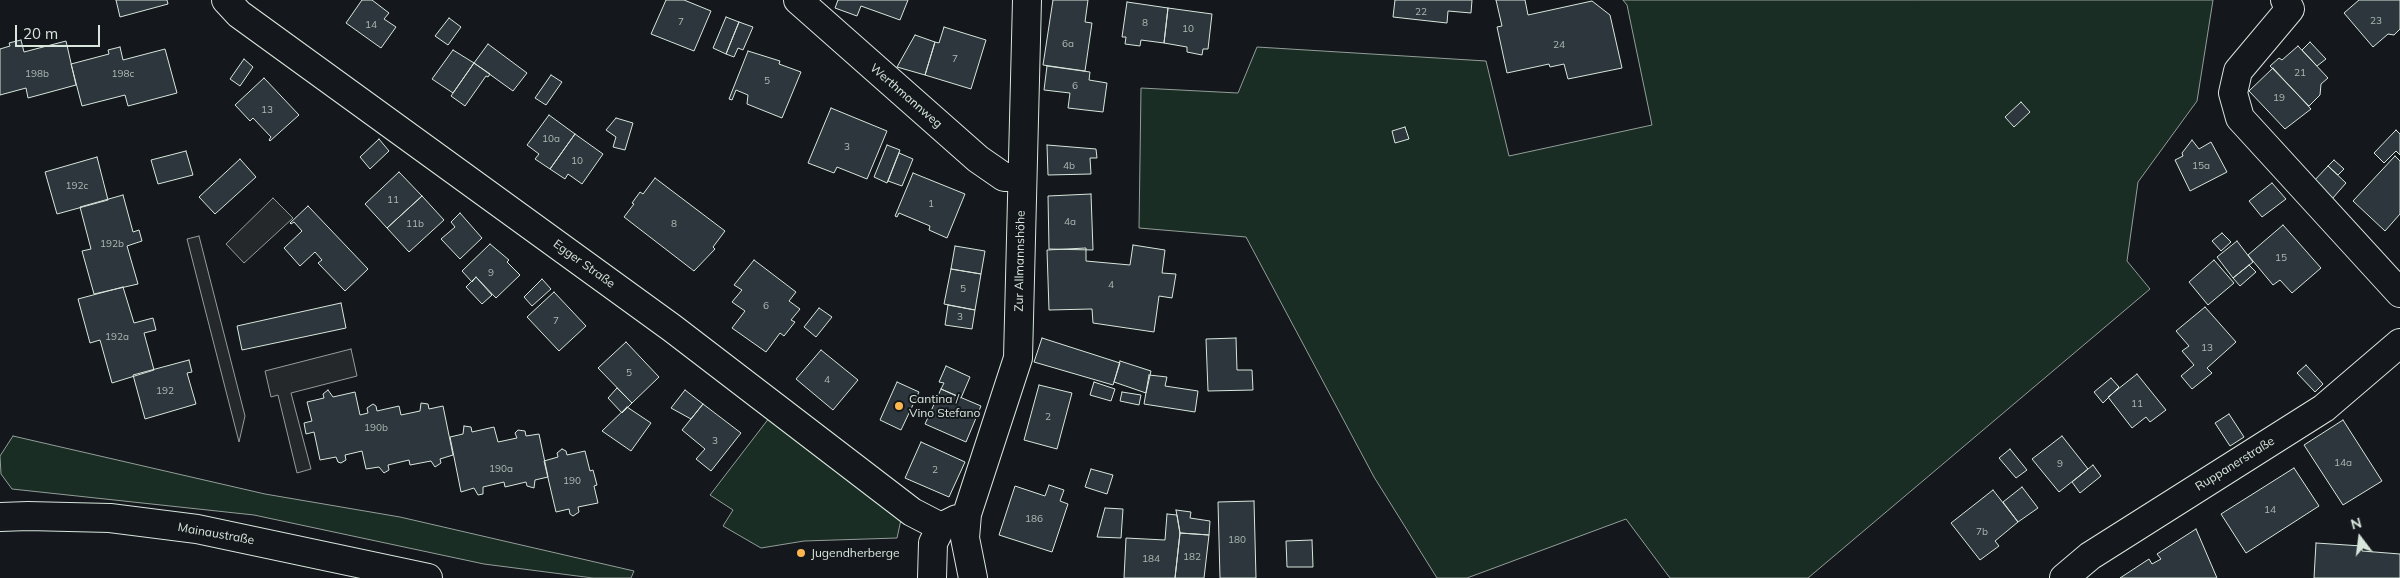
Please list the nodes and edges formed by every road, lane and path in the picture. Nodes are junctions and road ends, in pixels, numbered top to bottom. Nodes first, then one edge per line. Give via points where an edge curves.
1 (226, 0) edge
2 (798, 0) edge
3 (1027, 0) edge
4 (2284, 0) edge
5 (1022, 177) junction
6 (2400, 293) edge
7 (2400, 343) edge
8 (967, 514) junction
9 (0, 517) edge
10 (942, 527) junction
11 (428, 578) edge
12 (932, 578) edge
13 (973, 578) edge
14 (2064, 578) edge

1 - 10 street, Egger Straße via 239,14 672,328 912,512
2 - 5 street, Werthmannweg via 978,159 1004,177
3 - 5 street, Zur Allmannshöhe
4 - 6 street via 2290,9 2238,72 2233,92 2240,118
5 - 8 street, Zur Allmannshöhe via 1018,358
7 - 14 street, Ruppanerstraße via 2324,408 2090,556
8 - 10 street
8 - 13 street, Zur Allmannshöhe via 965,538
9 - 11 street, Mainaustraße via 110,518 197,529
10 - 12 street via 933,543

